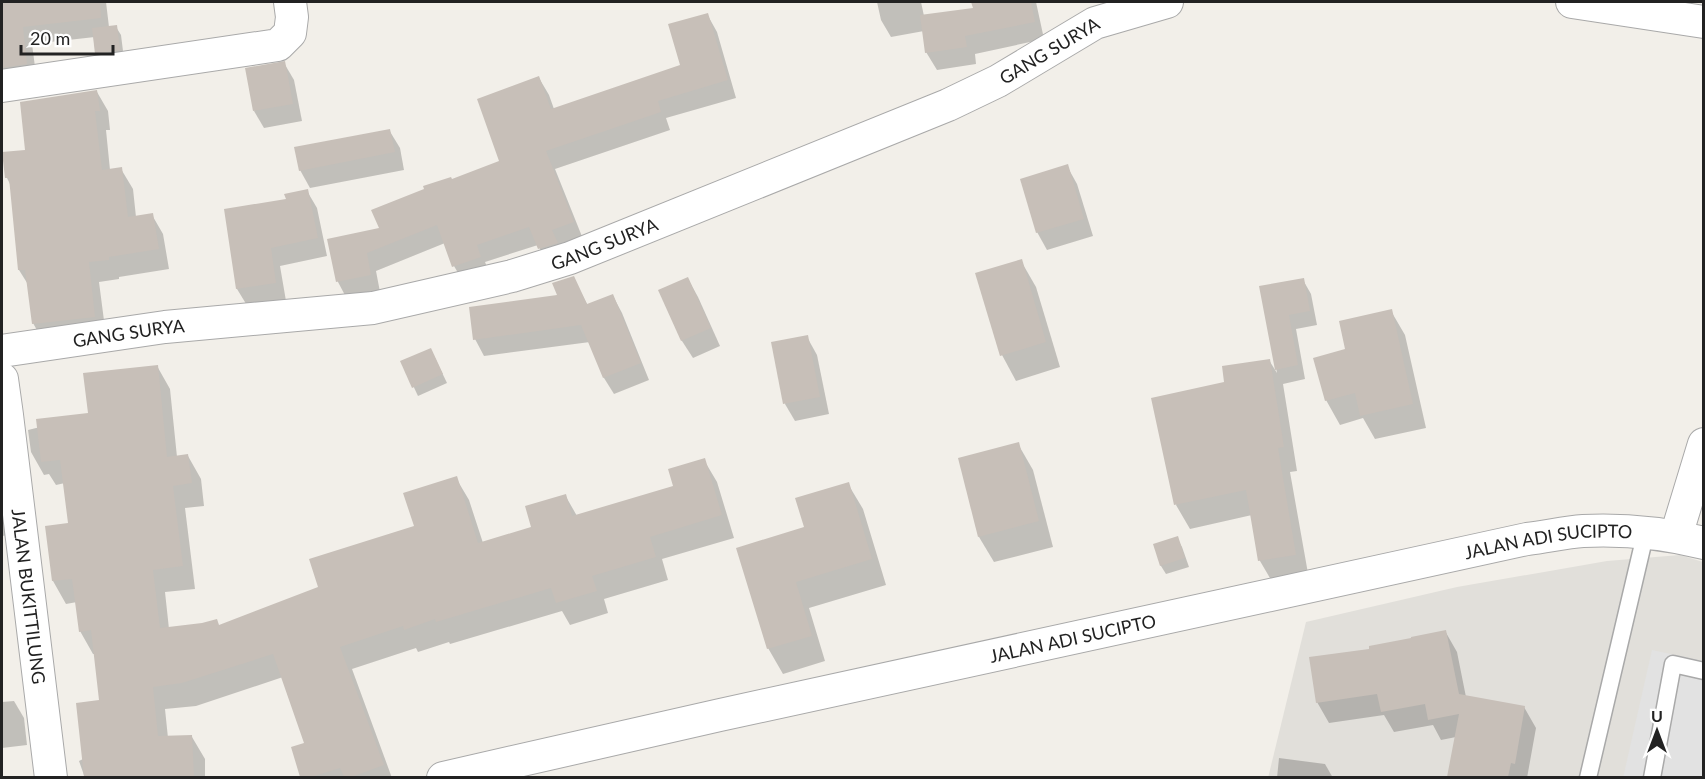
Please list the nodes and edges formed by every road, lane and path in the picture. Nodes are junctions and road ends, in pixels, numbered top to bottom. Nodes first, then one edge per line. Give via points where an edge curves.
1 (290, 2) edge
2 (1167, 2) edge
3 (1572, 2) edge
4 (1704, 22) edge
5 (2, 86) edge
6 (2, 351) edge
7 (2, 380) edge
8 (4, 416) edge
9 (1704, 444) edge
10 (1675, 537) edge
11 (1704, 670) edge
12 (51, 777) edge
13 (443, 777) edge
14 (1588, 777) edge
15 (1652, 777) edge

1 - 5 street via 290,33 278,45
2 - 6 street, GANG SURYA via 1095,23 998,81 948,105 625,237 512,276 373,308 165,327
3 - 4 street
7 - 8 street, JALAN BUKITTILUNG
8 - 12 street, JALAN BUKITTILUNG
9 - 10 street
10 - 13 street, JALAN ADI SUCIPTO via 1583,531 1527,539
10 - 14 lane
11 - 15 lane via 1673,664

